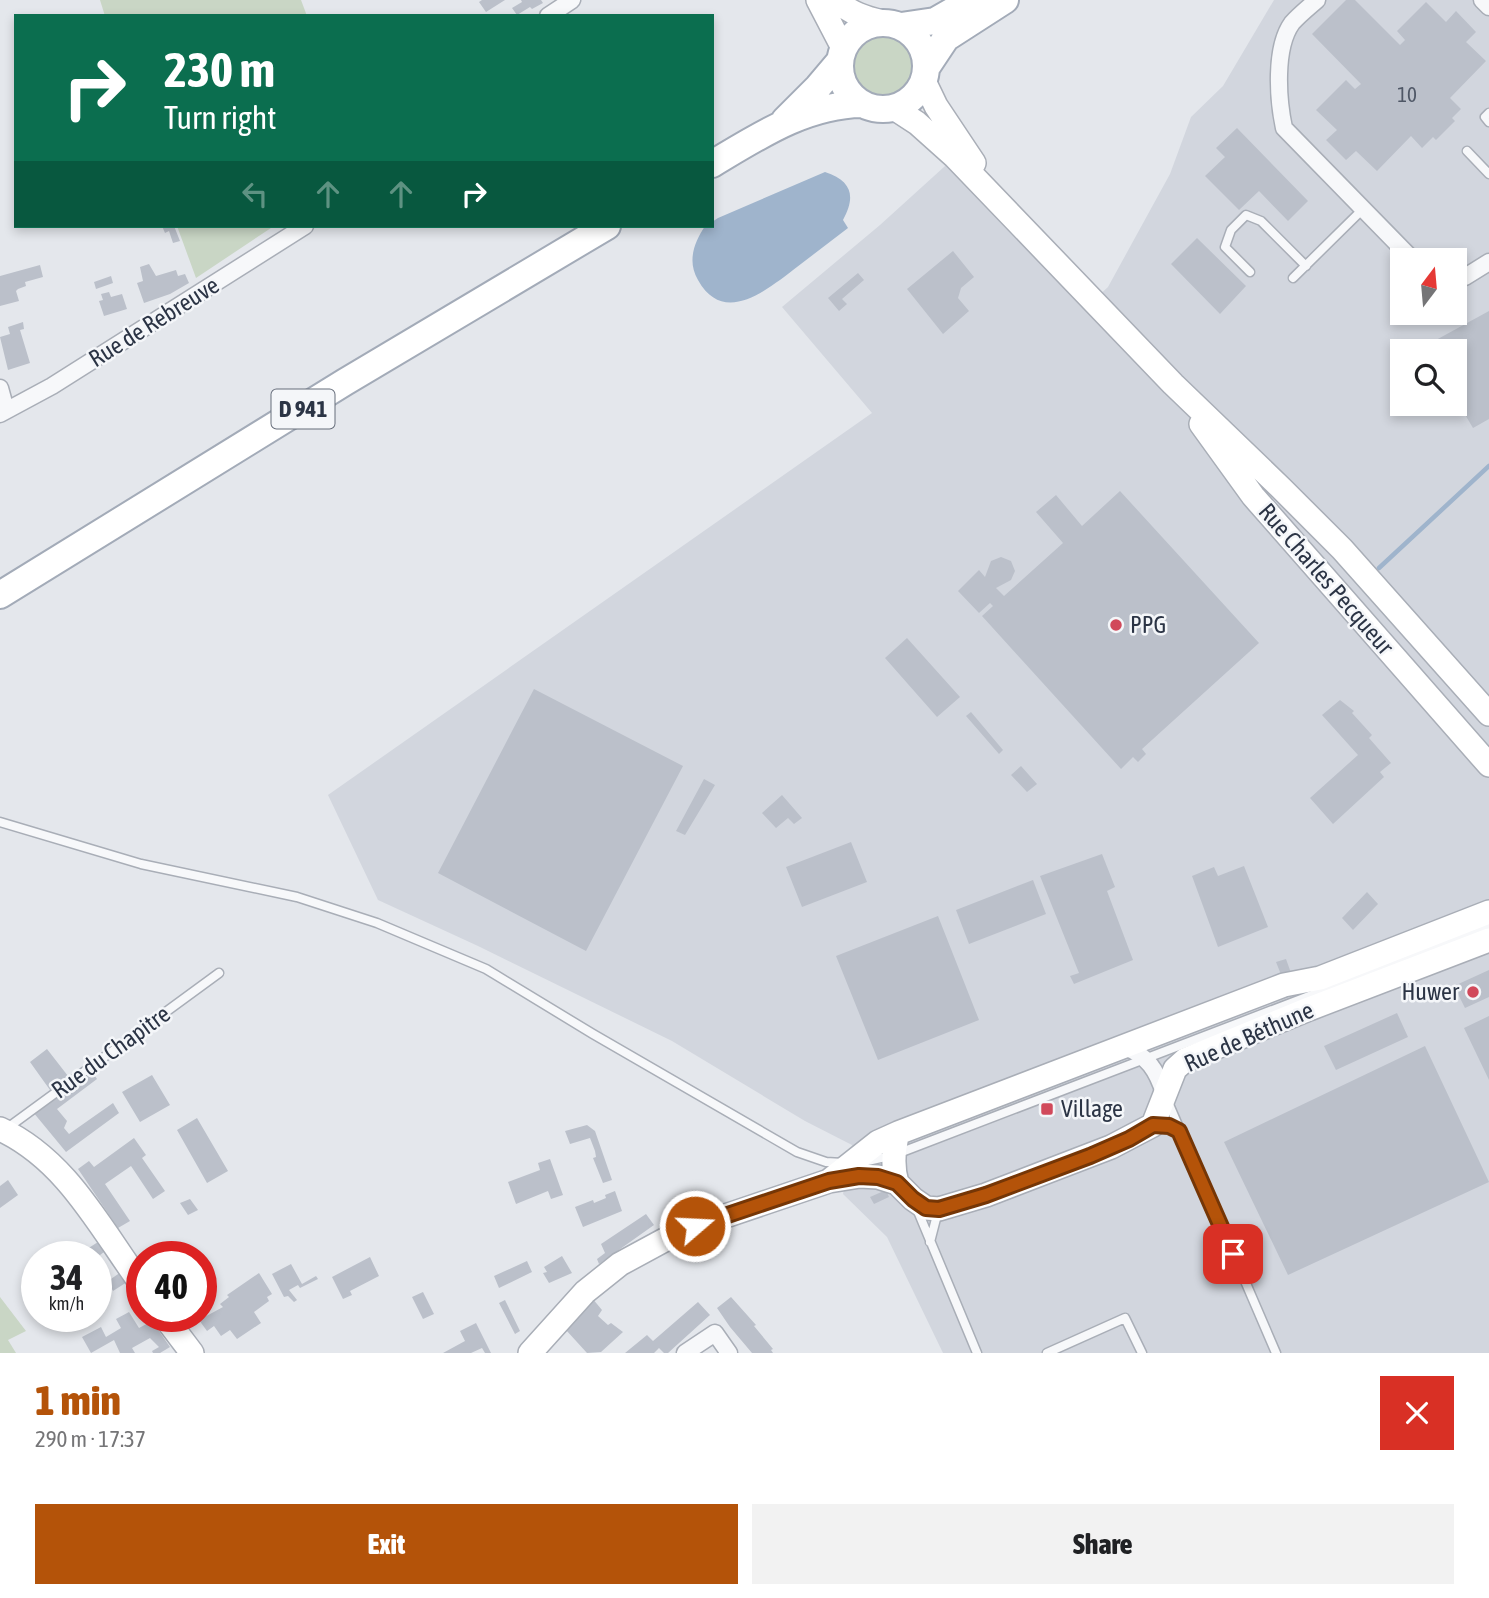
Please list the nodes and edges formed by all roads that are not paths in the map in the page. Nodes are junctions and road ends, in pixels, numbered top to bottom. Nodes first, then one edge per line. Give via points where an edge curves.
1 (572, 0) edge
2 (818, 0) edge
3 (836, 0) edge
4 (972, 0) edge
5 (1006, 0) edge
6 (1317, 0) edge
7 (1482, 0) edge
8 (1489, 7) edge
9 (551, 14) edge
10 (892, 24) junction
11 (841, 54) junction
12 (925, 74) junction
13 (862, 104) junction
14 (894, 108) junction
15 (1489, 113) edge
16 (1489, 122) edge
17 (781, 123) junction
18 (1467, 151) dead end
19 (714, 163) edge
20 (1489, 174) edge
21 (1004, 206) junction
22 (1363, 209) junction
23 (302, 228) edge
24 (604, 228) edge
25 (1401, 248) edge
26 (1489, 262) edge
27 (1306, 265) junction
28 (1250, 272) dead end
29 (1467, 277) edge
30 (1293, 278) dead end
31 (1173, 384) junction
32 (0, 388) edge
33 (3, 412) edge
34 (0, 595) edge
35 (1489, 714) edge
36 (1489, 765) edge
37 (0, 822) edge
38 (1489, 912) edge
39 (1489, 927) edge
40 (1480, 943) edge
41 (219, 973) dead end
42 (1125, 1047) junction
43 (1147, 1059) junction
44 (1164, 1093) junction
45 (1161, 1126) junction
46 (2, 1130) edge
47 (1179, 1131) junction
48 (896, 1144) junction
49 (852, 1163) junction
50 (829, 1181) junction
51 (905, 1191) junction
52 (939, 1209) junction
53 (930, 1242) junction
54 (126, 1262) edge
55 (176, 1332) edge
56 (687, 1352) edge
57 (192, 1353) edge
58 (530, 1353) edge
59 (729, 1353) edge
60 (977, 1353) edge
61 (1047, 1353) edge
62 (1142, 1353) edge
63 (1276, 1353) edge

1 - 9 street
2 - 11 street
3 - 10 street via 863,17
4 - 10 main road via 934,21
5 - 12 main road via 946,38
6 - 22 street via 1291,24 1281,50 1279,105 1284,128
7 - 8 street
10 - 11 main road via 859,29
10 - 12 main road via 920,44
11 - 13 main road via 844,86
11 - 17 main road via 818,87
12 - 14 main road via 912,98
12 - 21 street, Rue Charles Pecqueur via 936,106
13 - 14 main road
13 - 17 main road via 828,108
14 - 21 street, Rue Charles Pecqueur via 917,123
15 - 16 lane via 1485,117
17 - 19 main road
18 - 20 lane
21 - 31 street, Rue Charles Pecqueur
22 - 25 street
22 - 27 lane
23 - 33 street, Rue de Rebreuve
24 - 34 main road, D 941
26 - 29 street
27 - 28 lane via 1261,221 1246,215 1231,230 1225,247
27 - 30 lane
31 - 35 street, Rue Charles Pecqueur via 1342,549
31 - 36 street, Rue Charles Pecqueur via 1253,496
32 - 33 street
37 - 49 lane via 141,864 297,897 377,923 486,969 797,1152 826,1162
38 - 42 street, Rue de Béthune
39 - 43 lane
40 - 44 street, Rue de Béthune via 1185,1060 1175,1069
41 - 46 lane, Rue du Chapitre
42 - 43 street
42 - 48 street, Rue de Béthune
43 - 44 street
43 - 48 lane
44 - 45 street, Rue de Béthune
44 - 47 lane
45 - 47 lane
45 - 52 street
46 - 54 street via 68,1180
47 - 63 lane
48 - 49 street, Rue de Béthune via 878,1142
48 - 51 street via 892,1168
49 - 50 street, Rue de Béthune
50 - 51 street, Rue de Béthune via 878,1177
50 - 58 street, Rue de Béthune via 681,1231 620,1264 585,1292
51 - 52 street, Rue de Béthune via 926,1208
51 - 53 lane
52 - 53 lane
53 - 60 lane
55 - 57 street
56 - 59 street via 715,1332
61 - 62 lane via 1125,1318

